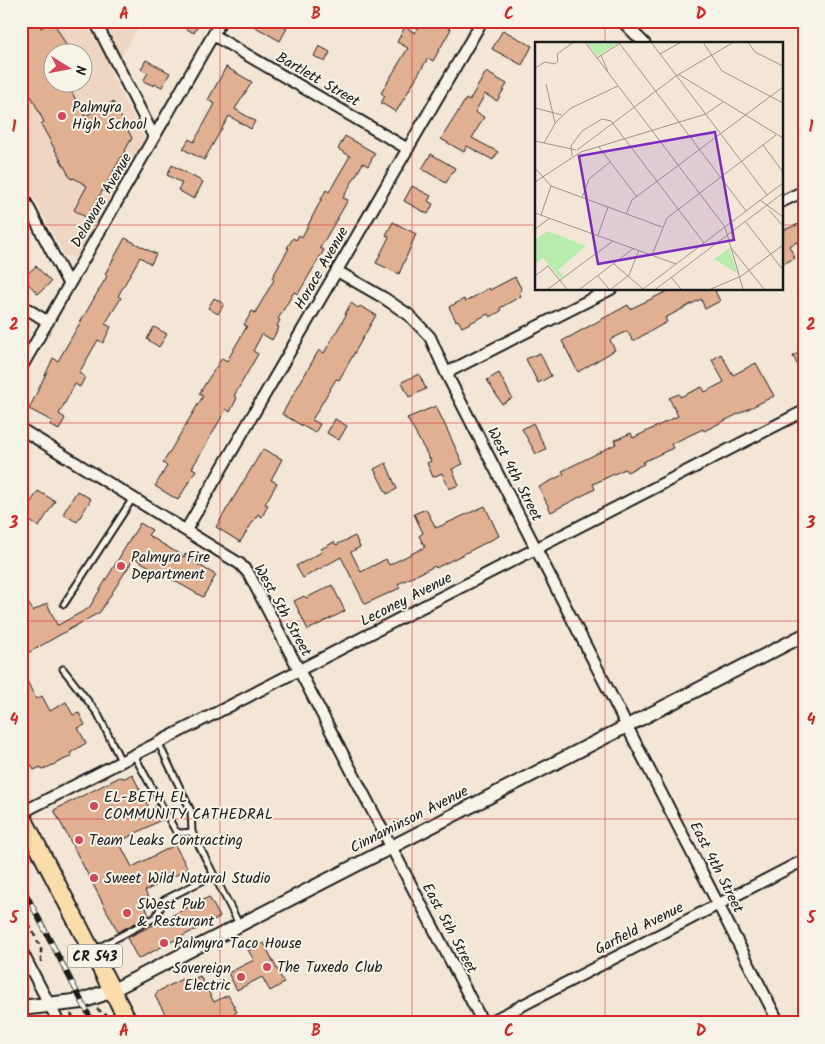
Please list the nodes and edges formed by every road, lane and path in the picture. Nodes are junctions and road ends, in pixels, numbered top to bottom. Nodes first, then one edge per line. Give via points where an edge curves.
1 (95, 21) edge
2 (221, 21) edge
3 (482, 21) edge
4 (622, 21) edge
5 (213, 35) junction
6 (643, 42) edge
7 (154, 137) junction
8 (408, 149) junction
9 (804, 191) edge
10 (21, 193) edge
11 (782, 202) edge
12 (337, 271) junction
13 (69, 285) junction
14 (609, 290) edge
15 (21, 305) edge
16 (48, 322) junction
17 (21, 368) edge
18 (446, 373) junction
19 (804, 411) edge
20 (21, 429) edge
21 (133, 498) junction
22 (186, 530) junction
23 (536, 548) junction
24 (64, 604) dead end
25 (804, 635) edge
26 (63, 670) dead end
27 (299, 670) junction
28 (628, 726) junction
29 (158, 742) junction
30 (134, 755) junction
31 (121, 761) junction
32 (21, 813) edge
33 (192, 832) junction
34 (391, 847) junction
35 (804, 860) edge
36 (214, 875) junction
37 (718, 904) junction
38 (21, 908) edge
39 (240, 925) junction
40 (21, 950) edge
41 (92, 951) junction
42 (44, 969) dead end
43 (21, 983) edge
44 (112, 990) junction
45 (26, 991) dead end
46 (50, 1006) junction
47 (21, 1008) edge
48 (92, 1010) dead end
49 (70, 1014) dead end
50 (60, 1023) edge
51 (74, 1023) edge
52 (112, 1023) edge
53 (129, 1023) edge
54 (483, 1023) edge
55 (488, 1023) edge
56 (779, 1023) edge

1 - 7 street
2 - 5 street, Delaware Avenue
3 - 8 street, Horace Avenue
4 - 6 street
5 - 7 street, Delaware Avenue
5 - 8 street, Bartlett Street
7 - 13 street, Delaware Avenue
8 - 12 street, Horace Avenue
9 - 11 street
10 - 13 street
12 - 18 street, West 4th Street via 409,315 430,337
12 - 22 street, Horace Avenue
13 - 16 street, Delaware Avenue
14 - 18 street
15 - 16 street
16 - 17 street, Delaware Avenue
18 - 23 street, West 4th Street
19 - 23 street, Leconey Avenue
20 - 21 street, West 5th Street
21 - 22 street, West 5th Street
21 - 24 lane
22 - 27 street, West 5th Street via 240,564 249,574
23 - 27 street, Leconey Avenue
23 - 28 street, West 4th Street
25 - 28 street, Cinnaminson Avenue
26 - 31 lane via 98,714
27 - 29 street, Leconey Avenue
27 - 34 street, West 5th Street
28 - 34 street, Cinnaminson Avenue
28 - 37 street, East 4th Street
29 - 30 street, Leconey Avenue
29 - 33 lane via 191,811
30 - 31 street, Leconey Avenue
30 - 33 lane via 174,830
31 - 32 street, Leconey Avenue
32 - 41 main road, CR 543
33 - 36 lane
34 - 39 street, Cinnaminson Avenue
34 - 54 street, East 5th Street
35 - 37 street, Garfield Avenue
36 - 39 lane
36 - 41 lane via 164,900 156,916
37 - 55 street, Garfield Avenue
37 - 56 street, East 4th Street
38 - 42 path via 42,948
39 - 44 street, Cinnaminson Avenue
40 - 46 street
41 - 44 main road, CR 543
43 - 45 path via 24,981
44 - 46 main road, Cinnaminson Avenue via 82,1001
44 - 53 main road, CR 543
46 - 47 main road, Cinnaminson Avenue
46 - 50 street
48 - 52 path via 103,1011
49 - 51 path

